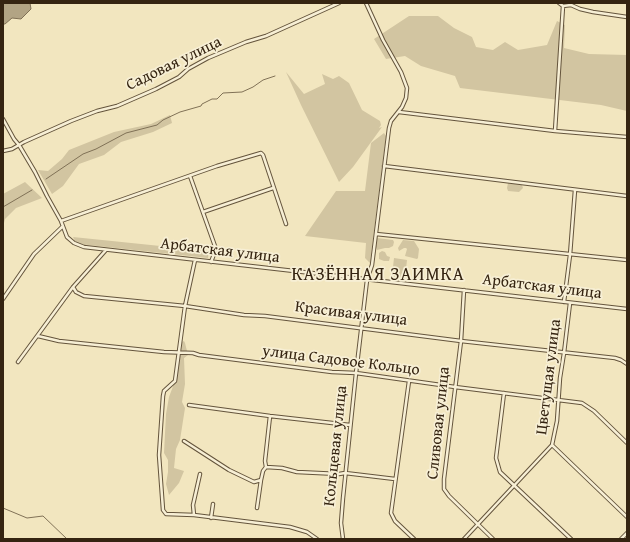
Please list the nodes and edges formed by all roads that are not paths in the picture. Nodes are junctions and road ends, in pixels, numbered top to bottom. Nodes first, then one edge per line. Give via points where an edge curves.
1 (339, 3) edge
2 (366, 3) edge
3 (559, 3) edge
4 (568, 3) edge
5 (563, 6) junction
6 (627, 17) edge
7 (398, 112) junction
8 (3, 119) edge
9 (555, 131) junction
10 (627, 137) edge
11 (19, 145) junction
12 (3, 151) edge
13 (384, 166) junction
14 (190, 176) junction
15 (273, 188) junction
16 (575, 190) junction
17 (627, 196) edge
18 (203, 212) junction
19 (60, 221) junction
20 (286, 224) dead end
21 (62, 227) junction
22 (376, 234) junction
23 (106, 250) junction
24 (570, 255) junction
25 (195, 260) junction
26 (627, 260) edge
27 (211, 262) junction
28 (368, 280) junction
29 (73, 287) junction
30 (464, 290) junction
31 (3, 299) edge
32 (564, 302) junction
33 (570, 303) junction
34 (185, 306) junction
35 (627, 310) edge
36 (362, 328) junction
37 (38, 336) junction
38 (461, 341) junction
39 (179, 352) junction
40 (564, 353) junction
41 (18, 362) dead end
42 (627, 364) edge
43 (356, 373) junction
44 (409, 381) junction
45 (455, 387) junction
46 (504, 394) junction
47 (558, 399) junction
48 (189, 405) dead end
49 (270, 416) junction
50 (350, 426) junction
51 (184, 441) dead end
52 (627, 443) edge
53 (552, 445) junction
54 (266, 467) junction
55 (345, 473) junction
56 (200, 474) dead end
57 (395, 479) junction
58 (261, 480) junction
59 (514, 486) junction
60 (213, 504) dead end
61 (258, 508) dead end
62 (194, 515) junction
63 (627, 517) edge
64 (211, 518) junction
65 (478, 525) junction
66 (627, 533) edge
67 (317, 539) edge
68 (343, 539) edge
69 (414, 539) edge
70 (464, 539) edge
71 (493, 539) edge
72 (571, 539) edge
73 (621, 539) edge

1 - 11 street, Садовая улица via 266,36 208,58 156,89 117,106 71,121
2 - 7 street, Кольцевая улица via 408,88
3 - 5 street
4 - 5 street
5 - 6 street via 571,5 586,11
5 - 9 street
7 - 9 street
7 - 13 street, Кольцевая улица via 389,128
8 - 11 street, Арбатская улица
9 - 10 street
11 - 12 street, Садовая улица
11 - 19 street, Арбатская улица
13 - 16 street
13 - 22 street, Кольцевая улица
14 - 15 street via 256,154 263,154
14 - 18 street
14 - 19 street
15 - 18 street
15 - 20 street
16 - 17 street
16 - 24 street, Цветущая улица
18 - 27 street via 216,249
19 - 21 street, Арбатская улица
21 - 23 street, Арбатская улица via 74,243
21 - 31 street via 34,254
22 - 24 street
22 - 28 street, Кольцевая улица
23 - 25 street, Арбатская улица
23 - 29 street
24 - 26 street
24 - 32 street, Цветущая улица
25 - 27 street, Арбатская улица
25 - 34 street
27 - 28 street, Арбатская улица
28 - 30 street, Арбатская улица
28 - 36 street, Кольцевая улица
29 - 34 street, Красивая улица via 84,296
29 - 37 street
30 - 32 street, Арбатская улица
30 - 38 street, Сливовая улица
32 - 33 street, Арбатская улица
33 - 35 street, Арбатская улица
33 - 40 street, Цветущая улица
34 - 36 street, Красивая улица
34 - 39 street
36 - 38 street, Красивая улица
36 - 43 street, Кольцевая улица
37 - 39 street, улица Садовое Кольцо via 59,341
37 - 41 street
38 - 40 street, Красивая улица
38 - 45 street, Сливовая улица
39 - 43 street, улица Садовое Кольцо
39 - 62 street via 175,381 164,391 163,396 159,455 163,510 166,514
40 - 42 street, Красивая улица via 615,358
40 - 47 street, Цветущая улица
43 - 44 street, улица Садовое Кольцо
43 - 50 street, Кольцевая улица
44 - 45 street, улица Садовое Кольцо
44 - 57 street
45 - 46 street, улица Садовое Кольцо
45 - 65 street, Сливовая улица via 444,489
46 - 47 street, улица Садовое Кольцо
46 - 59 street via 496,458 500,472
47 - 52 street, улица Садовое Кольцо via 582,403
47 - 53 street, Цветущая улица
48 - 49 street
49 - 50 street
49 - 54 street
50 - 55 street, Кольцевая улица
51 - 58 street via 248,480
53 - 59 street, Цветущая улица
53 - 63 street
54 - 55 street via 297,472
54 - 58 street
55 - 57 street
55 - 68 street, Кольцевая улица via 341,523
56 - 62 street via 193,505
57 - 69 street via 392,517
58 - 61 street
59 - 65 street, Цветущая улица
59 - 72 street
60 - 64 street
62 - 64 street
64 - 67 street via 290,527 307,532
65 - 70 street, Цветущая улица
65 - 71 street, Сливовая улица
66 - 73 street

